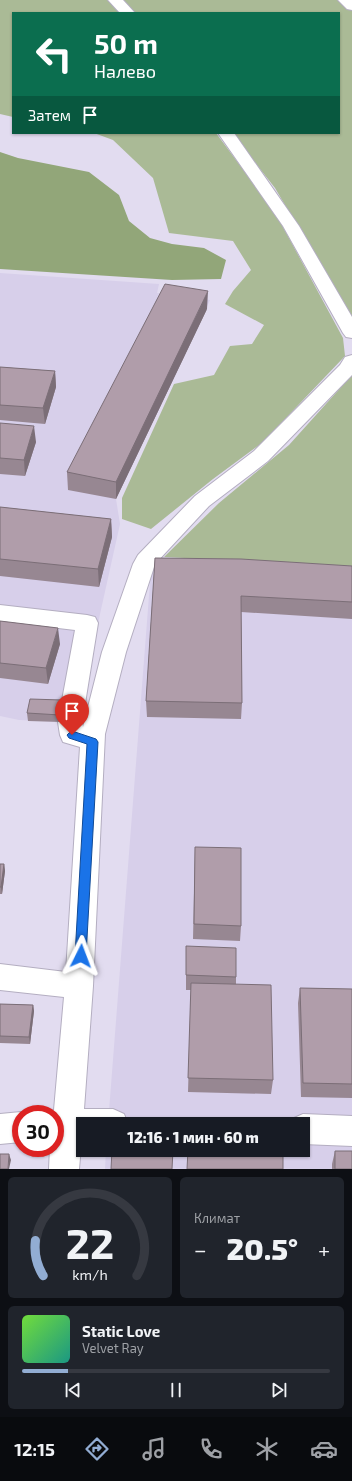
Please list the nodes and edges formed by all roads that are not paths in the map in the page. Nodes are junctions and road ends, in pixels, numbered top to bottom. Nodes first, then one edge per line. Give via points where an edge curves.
1 (114, 0) edge
2 (345, 0) edge
3 (352, 6) edge
4 (127, 12) edge
5 (227, 134) edge
6 (352, 333) edge
7 (352, 361) edge
8 (144, 564) junction
9 (167, 565) edge
10 (0, 613) edge
11 (93, 742) junction
12 (0, 977) edge
13 (79, 986) junction
14 (63, 1105) edge
15 (64, 1124) edge
16 (76, 1124) edge
17 (12, 1128) edge
18 (0, 1129) edge
19 (310, 1129) edge
20 (352, 1131) edge
21 (63, 1157) edge
22 (64, 1169) edge

1 - 4 street
2 - 3 street
5 - 6 street via 291,226
7 - 8 street via 261,456 202,501
8 - 9 street
8 - 11 street via 114,652
10 - 11 street via 87,623 70,722 72,735
11 - 13 street
12 - 13 street
13 - 14 street
15 - 16 street
17 - 18 street
19 - 20 street
21 - 22 street

